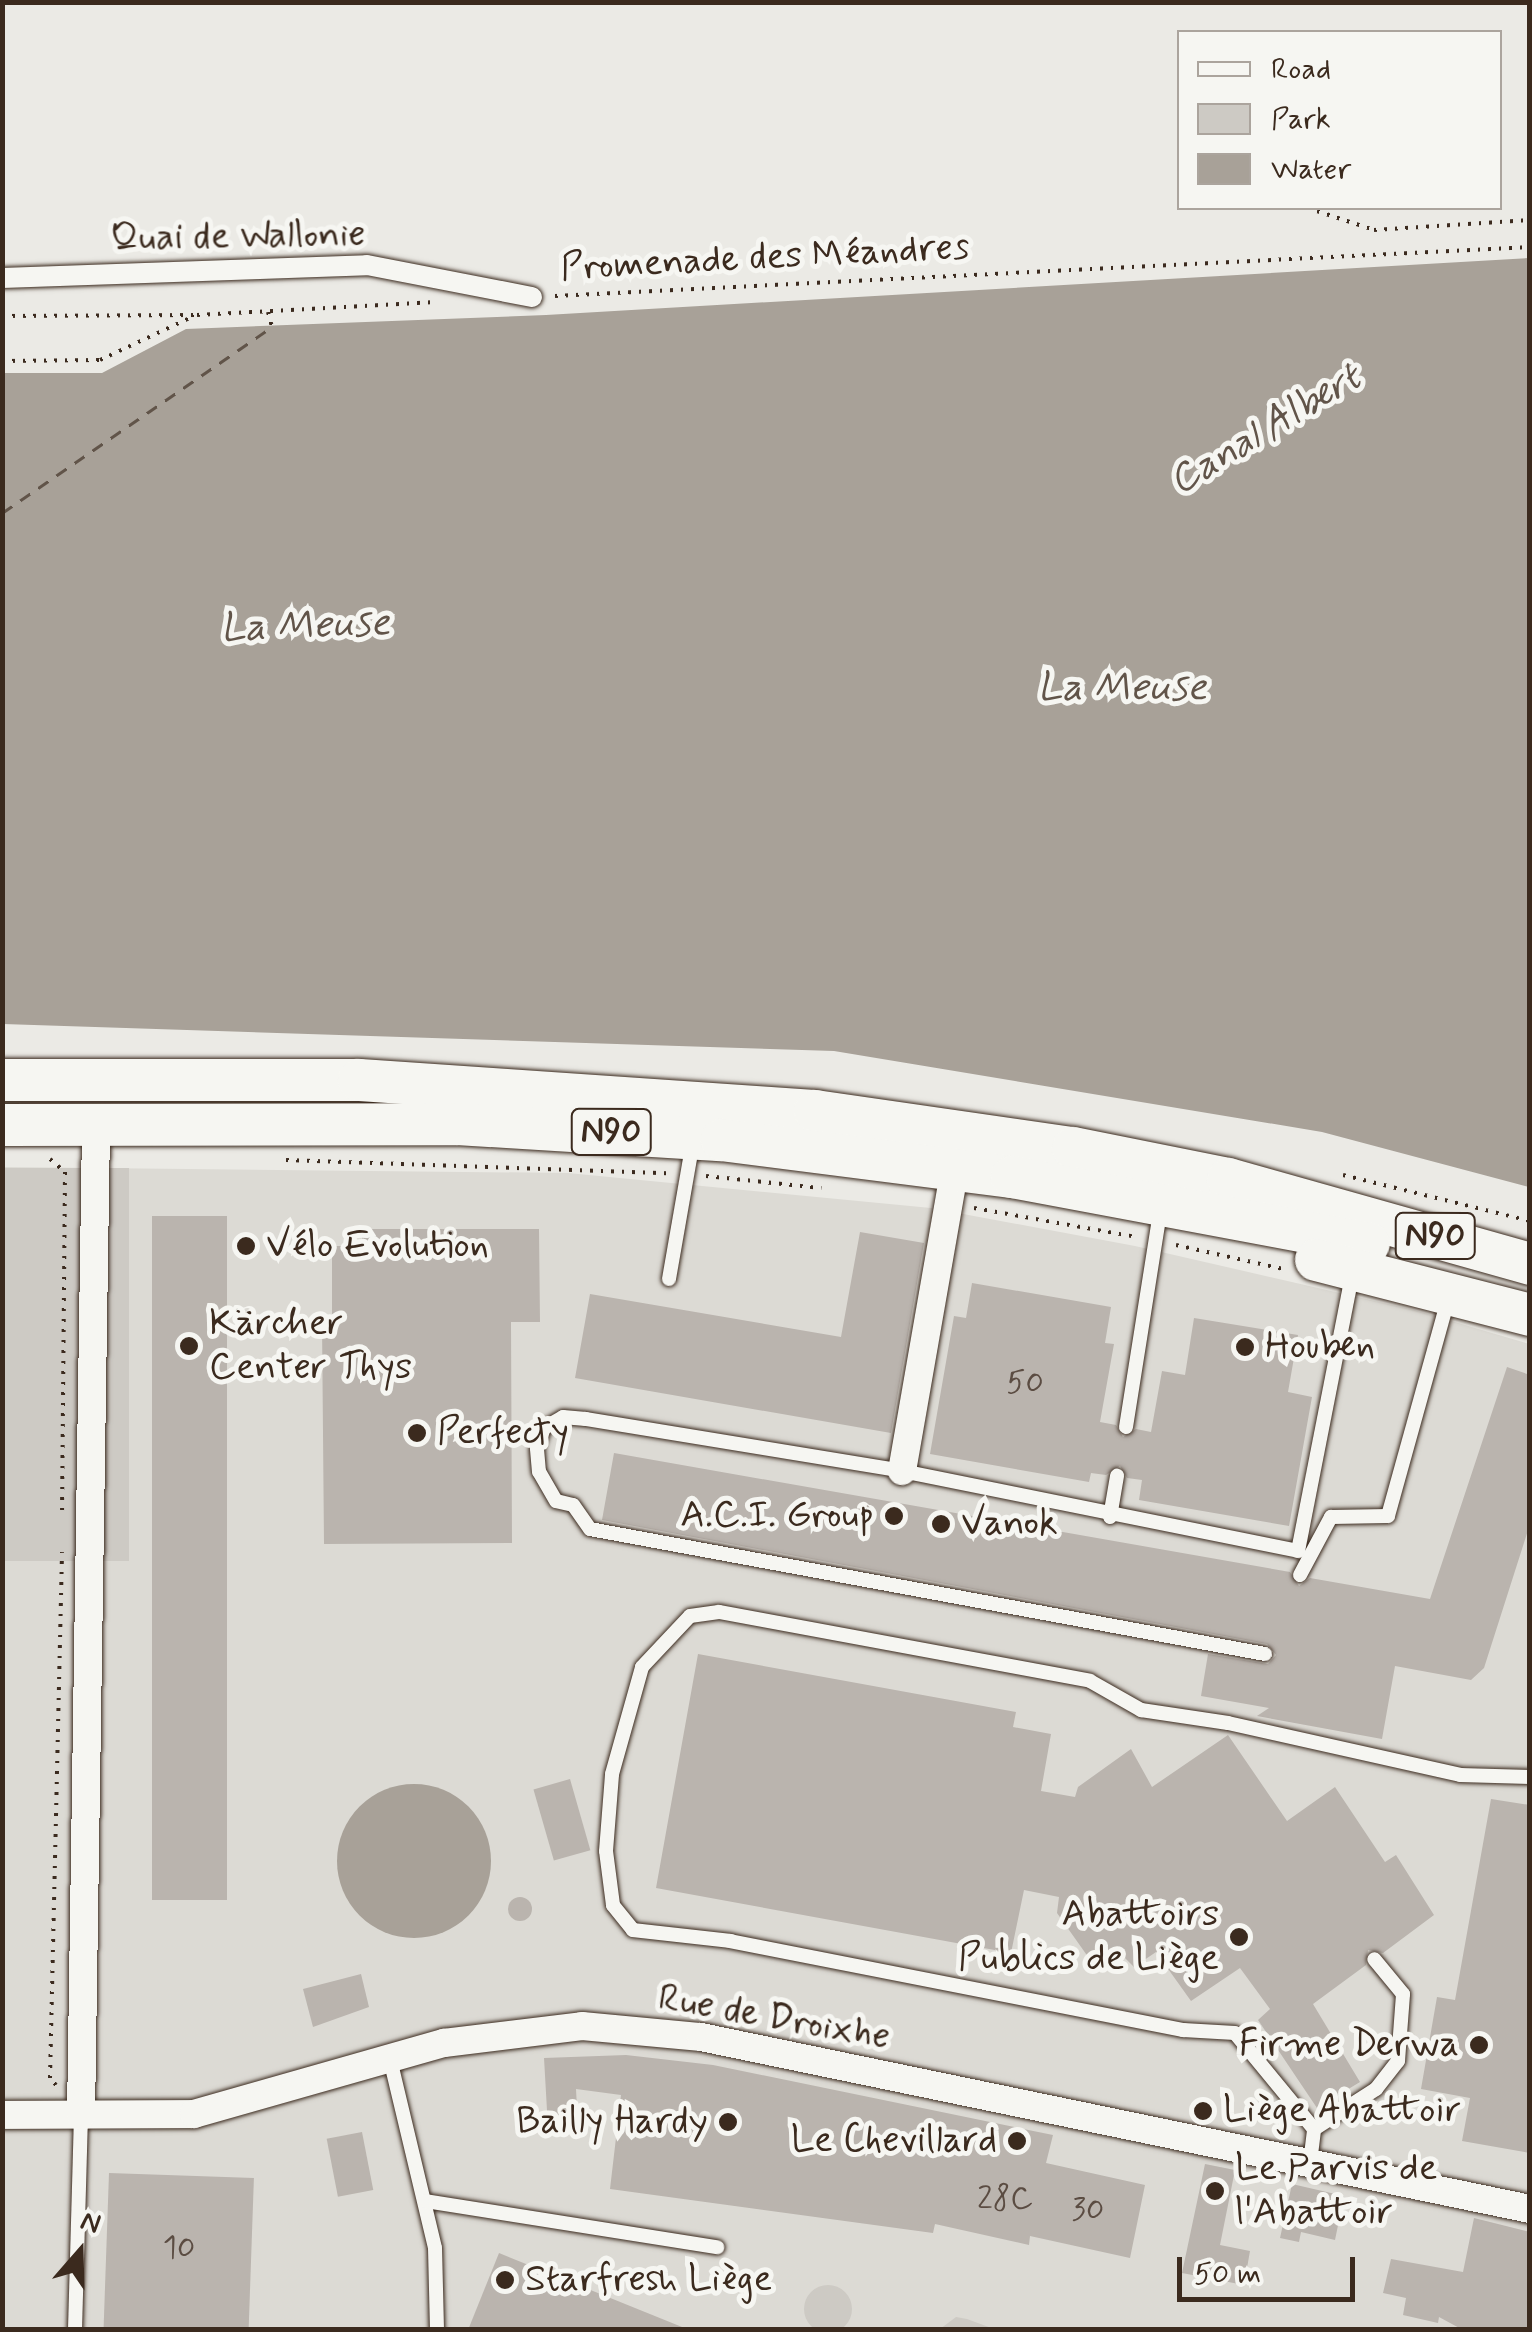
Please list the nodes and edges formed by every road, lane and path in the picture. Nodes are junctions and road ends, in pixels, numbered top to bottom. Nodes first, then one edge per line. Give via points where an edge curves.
1 (1317, 211) dead end
2 (1530, 220) edge
3 (1530, 247) edge
4 (2, 278) edge
5 (532, 297) joint
6 (438, 302) dead end
7 (268, 310) junction
8 (197, 315) junction
9 (2, 316) edge
10 (272, 327) dead end
11 (2, 361) edge
12 (2, 1080) edge
13 (359, 1080) junction
14 (208, 1124) junction
15 (96, 1125) junction
16 (2, 1126) edge
17 (34, 1159) dead end
18 (298, 1160) dead end
19 (689, 1166) junction
20 (950, 1189) junction
21 (1341, 1208) junction
22 (1174, 1216) junction
23 (1530, 1244) edge
24 (1530, 1264) edge
25 (1354, 1269) junction
26 (669, 1280) dead end
27 (1530, 1284) edge
28 (1450, 1295) junction
29 (1530, 1305) edge
30 (1530, 1315) edge
31 (1126, 1427) dead end
32 (902, 1472) junction
33 (1118, 1476) dead end
34 (1110, 1516) junction
35 (62, 1531) dead end
36 (62, 1542) dead end
37 (1300, 1575) dead end
38 (1265, 1654) dead end
39 (1530, 1777) edge
40 (1374, 1959) dead end
41 (390, 2060) junction
42 (50, 2078) dead end
43 (2, 2115) edge
44 (81, 2116) junction
45 (1314, 2129) junction
46 (1310, 2163) junction
47 (425, 2201) junction
48 (1530, 2208) edge
49 (717, 2246) dead end
50 (75, 2330) edge
51 (436, 2330) edge

1 - 2 path via 1374,230
3 - 5 path, Promenade des Méandres
4 - 5 street, Quai de Wallonie via 367,265
6 - 7 path
7 - 8 path
7 - 10 path
8 - 9 path
8 - 11 path via 100,360
12 - 13 main road, N90
13 - 15 main road via 118,1092 102,1098
13 - 21 main road, N90 via 650,1096 887,1120 1136,1160
14 - 15 main road, N90
14 - 19 main road via 269,1142
14 - 22 main road, N90 via 456,1124 722,1140 886,1158
15 - 16 main road, N90
15 - 44 street
17 - 35 path via 50,1159 65,1172
18 - 19 path
19 - 20 main road
19 - 26 lane
20 - 22 main road
20 - 32 street
21 - 23 main road
21 - 24 main road, N90
22 - 25 main road
22 - 27 main road, N90
22 - 29 main road
22 - 31 lane
25 - 28 main road
25 - 34 lane via 1298,1552
28 - 30 main road
28 - 37 lane via 1388,1516 1331,1517
32 - 34 lane
32 - 38 lane via 564,1417 544,1428 537,1448 539,1472 556,1500 573,1505 590,1529
33 - 34 lane
36 - 42 path
39 - 45 lane via 1460,1775 1228,1722 1141,1710 1090,1681 719,1612 690,1616 642,1666 612,1774 606,1851 612,1906 634,1930 750,1945 1184,2030 1235,2033
40 - 45 lane via 1402,1994 1398,2061 1376,2089
41 - 44 street, Rue de Droixhe via 194,2114
41 - 46 street, Rue de Droixhe via 444,2044 582,2026 701,2037
41 - 47 lane
43 - 44 street, Rue de Droixhe
44 - 50 lane
45 - 46 lane
46 - 48 street, Rue de Droixhe
47 - 49 lane
47 - 51 lane via 435,2248

